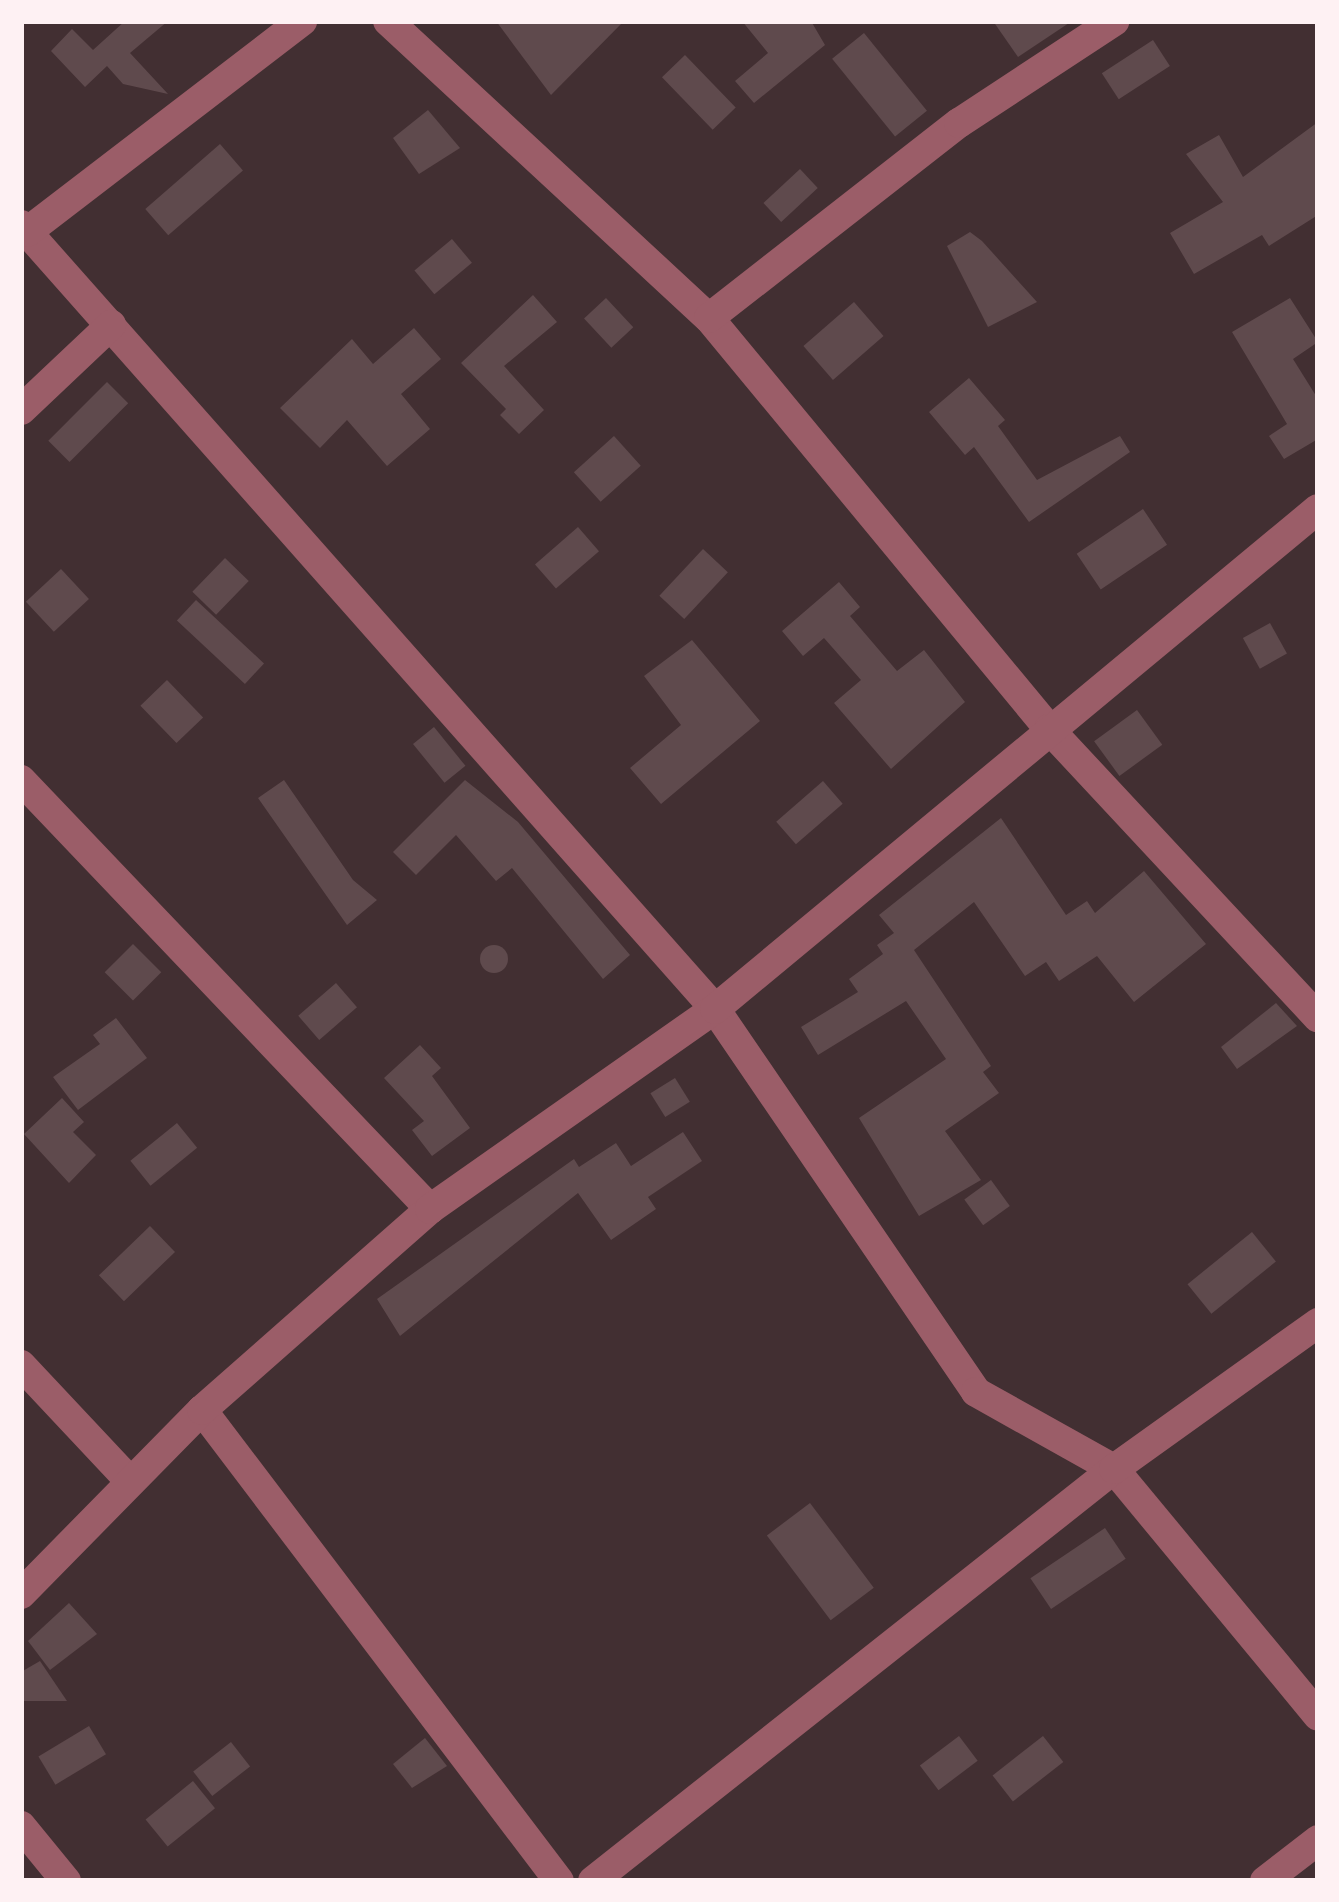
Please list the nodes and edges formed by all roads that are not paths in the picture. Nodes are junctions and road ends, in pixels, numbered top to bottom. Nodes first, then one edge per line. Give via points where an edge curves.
1 (302, 21) edge
2 (388, 21) edge
3 (1114, 21) edge
4 (24, 229) edge
5 (709, 318) junction
6 (111, 325) junction
7 (21, 410) edge
8 (1318, 508) edge
9 (1049, 729) junction
10 (21, 780) edge
11 (715, 1009) junction
12 (1318, 1018) edge
13 (430, 1209) junction
14 (1318, 1323) edge
15 (21, 1365) edge
16 (202, 1410) junction
17 (1114, 1468) junction
18 (130, 1481) junction
19 (21, 1594) edge
20 (1318, 1716) edge
21 (21, 1826) edge
22 (1318, 1840) edge
23 (66, 1881) edge
24 (559, 1881) edge
25 (593, 1881) edge
26 (1265, 1881) edge

1 - 4 street
2 - 5 street
3 - 5 street via 959,124
4 - 6 street
5 - 9 street
6 - 7 street
6 - 11 street
8 - 9 street
9 - 11 street
9 - 12 street
10 - 13 street
11 - 13 street
11 - 17 street via 976,1393
13 - 16 street
14 - 17 street
15 - 18 street
16 - 18 street
16 - 24 street
17 - 20 street
17 - 25 street
18 - 19 street
21 - 23 street
22 - 26 street

